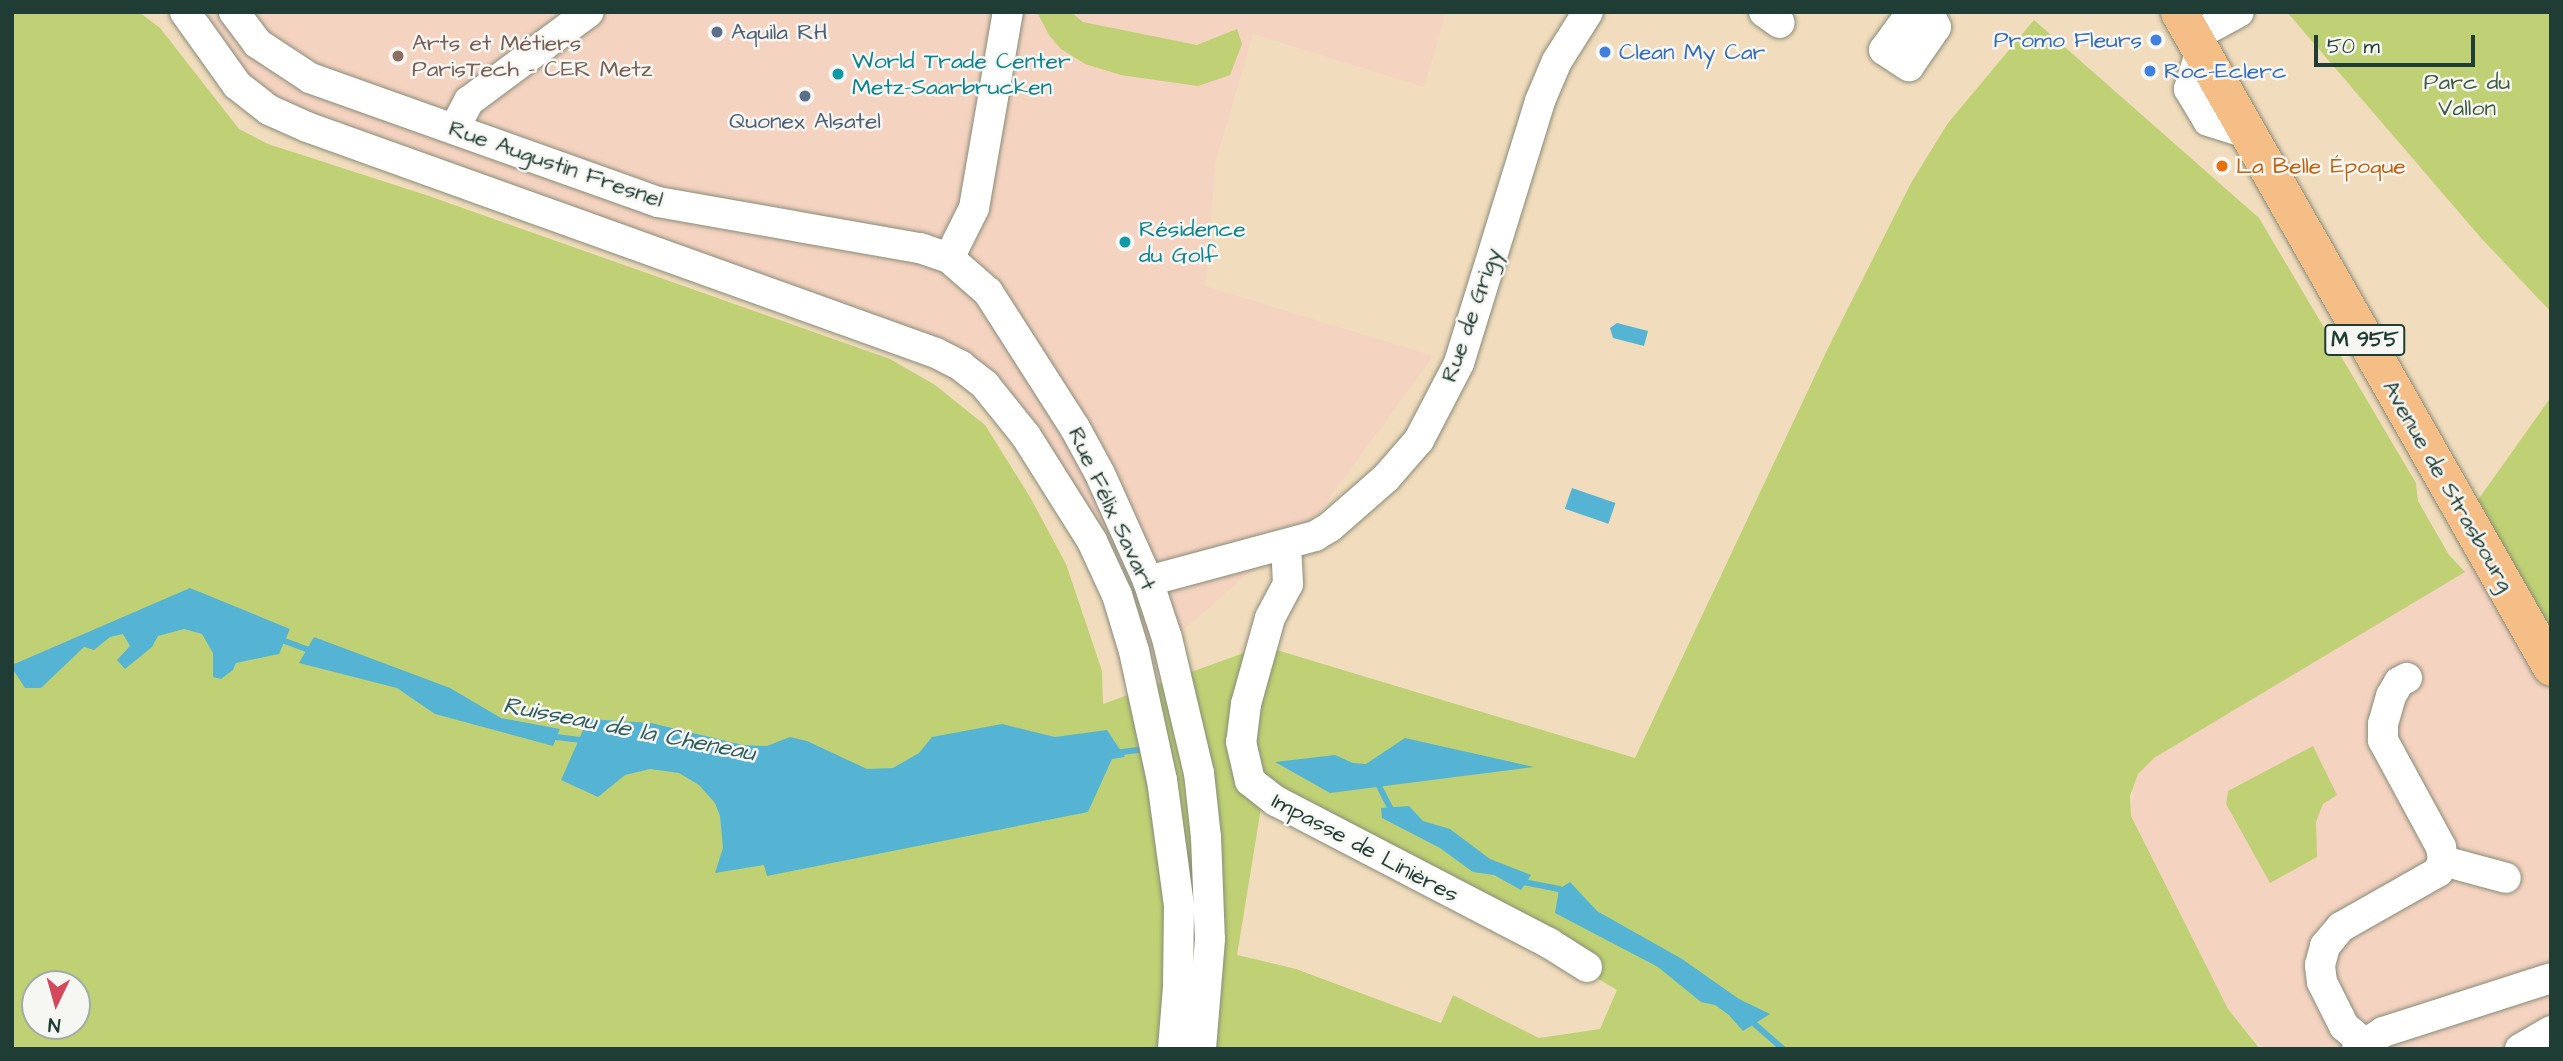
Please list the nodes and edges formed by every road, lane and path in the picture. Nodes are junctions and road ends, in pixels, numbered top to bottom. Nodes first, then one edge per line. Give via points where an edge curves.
1 (185, 12) edge
2 (234, 12) edge
3 (589, 12) edge
4 (1008, 12) edge
5 (1588, 12) edge
6 (1912, 12) edge
7 (1928, 12) edge
8 (2239, 12) edge
9 (2191, 33) edge
10 (454, 129) junction
11 (949, 258) junction
12 (1286, 545) junction
13 (1148, 581) junction
14 (2551, 667) edge
15 (2407, 678) dead end
16 (2443, 861) junction
17 (2506, 878) dead end
18 (1587, 967) dead end
19 (2551, 978) edge
20 (2551, 1031) edge
21 (2360, 1046) edge
22 (1173, 1049) edge
23 (1201, 1049) edge
24 (2520, 1049) edge

1 - 22 street via 237,85 281,116 936,353 985,385 1026,436 1092,541 1116,595 1162,779 1179,906
2 - 10 street, Rue Augustin Fresnel via 257,43 310,78
3 - 10 street via 469,101
4 - 11 street via 974,208
5 - 12 street, Rue de Grigy via 1557,61 1540,101 1459,363 1419,440 1386,478 1330,527
6 - 7 street via 1884,50 1909,66 1936,27
8 - 9 street
9 - 14 main road, Avenue de Strasbourg / M 955
10 - 11 street, Rue Augustin Fresnel via 658,202 883,240
11 - 13 street, Rue Félix Savart via 988,292 1075,428 1114,501
12 - 13 street, Rue de Grigy
12 - 18 street, Impasse de Linières via 1287,584 1270,618 1246,704 1241,742 1250,781 1276,801
13 - 23 street, Rue Félix Savart via 1183,699 1199,773 1210,898
15 - 16 street via 2391,696 2383,740 2441,847
16 - 17 street
16 - 21 street via 2438,872 2341,927 2325,946 2322,982 2344,1026
19 - 21 street via 2383,1032
20 - 24 street

